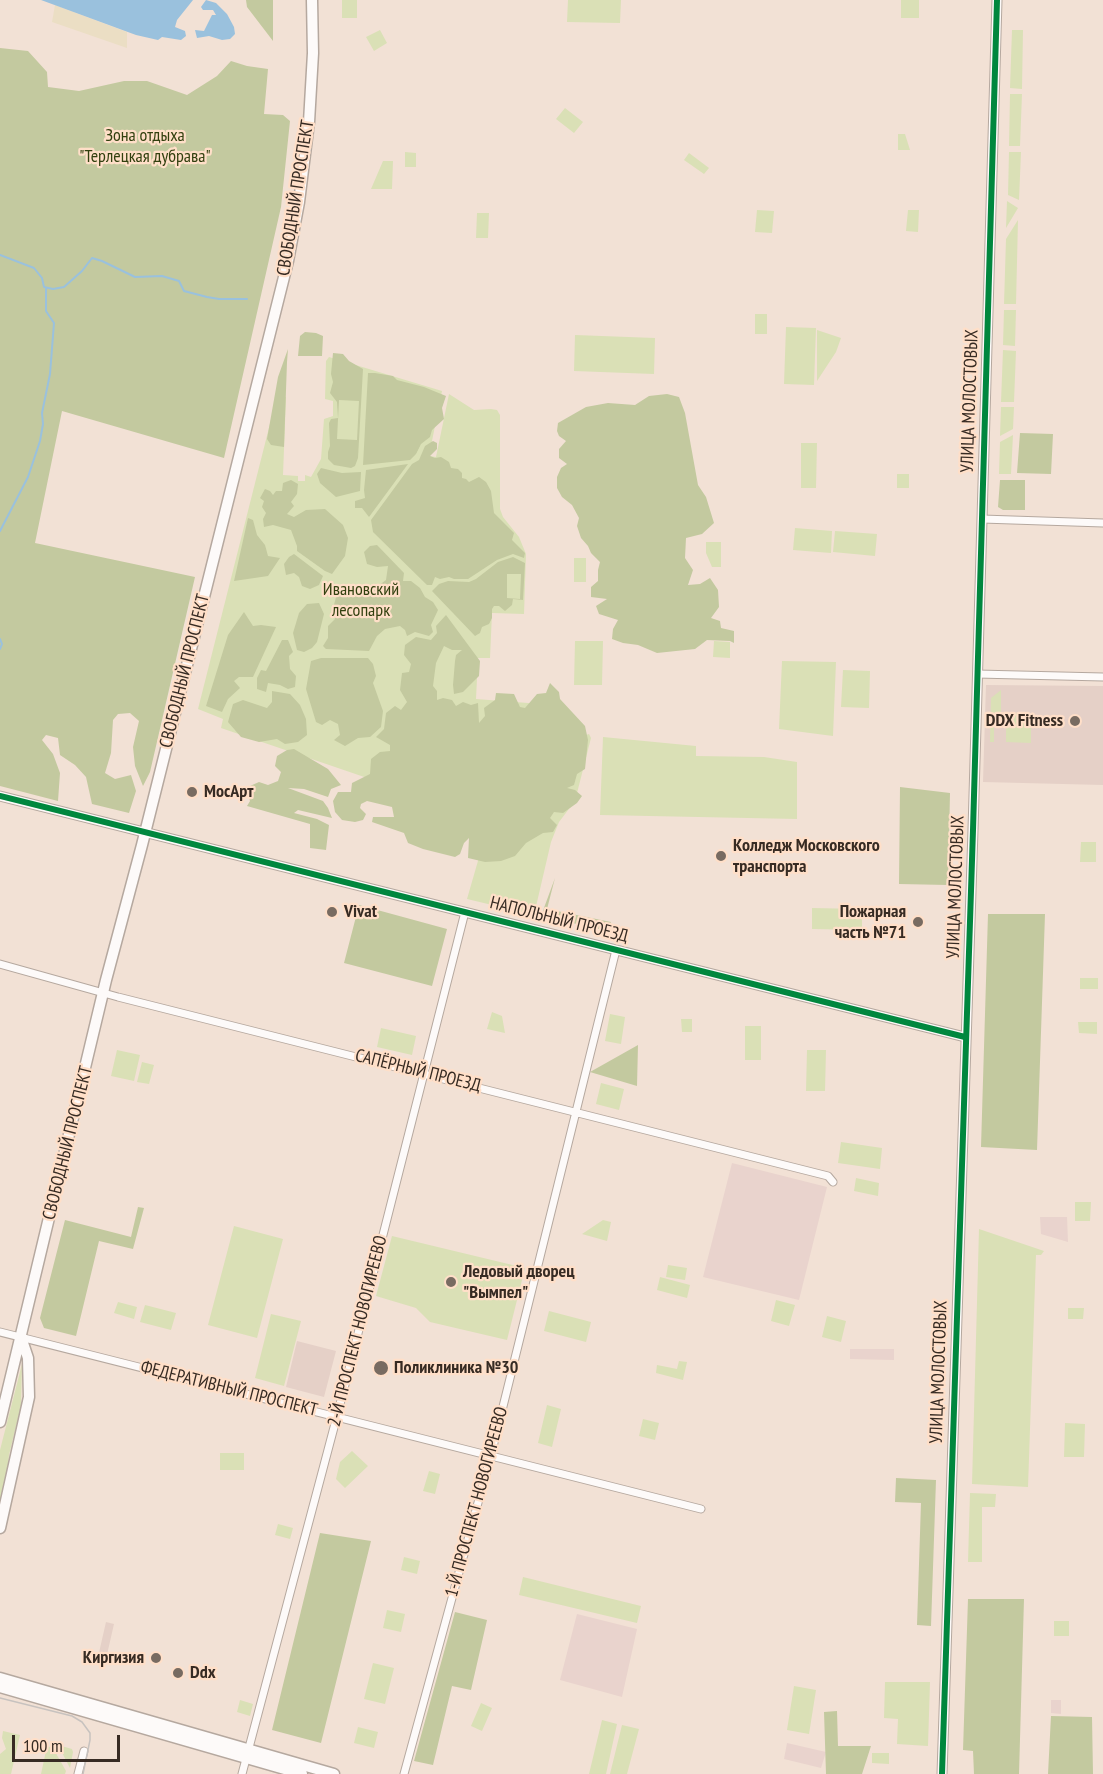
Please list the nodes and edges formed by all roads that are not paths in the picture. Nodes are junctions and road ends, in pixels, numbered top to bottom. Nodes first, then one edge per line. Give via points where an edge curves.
1 (312, 0) edge
2 (997, 0) edge
3 (982, 519) junction
4 (1103, 523) edge
5 (977, 674) junction
6 (1103, 677) edge
7 (0, 796) edge
8 (145, 833) junction
9 (465, 912) junction
10 (616, 950) junction
11 (0, 964) edge
12 (104, 993) junction
13 (965, 1037) junction
14 (423, 1072) junction
15 (576, 1111) junction
16 (833, 1182) dead end
17 (0, 1332) edge
18 (21, 1337) junction
19 (337, 1416) junction
20 (0, 1422) edge
21 (492, 1455) junction
22 (701, 1509) dead end
23 (0, 1528) edge
24 (0, 1678) edge
25 (0, 1687) edge
26 (84, 1751) dead end
27 (248, 1753) junction
28 (78, 1774) edge
29 (242, 1774) edge
30 (303, 1774) edge
31 (334, 1774) edge
32 (404, 1774) edge
33 (942, 1774) edge

1 - 8 main road, СВОБОДНЫЙ ПРОСПЕКТ via 309,122 288,261
2 - 3 street, УЛИЦА МОЛОСТОВЫХ
3 - 4 street
3 - 5 street, УЛИЦА МОЛОСТОВЫХ
5 - 6 street
5 - 13 street, УЛИЦА МОЛОСТОВЫХ
7 - 8 street, НАПОЛЬНЫЙ ПРОЕЗД
8 - 9 street, НАПОЛЬНЫЙ ПРОЕЗД
8 - 12 main road, СВОБОДНЫЙ ПРОСПЕКТ
9 - 10 street, НАПОЛЬНЫЙ ПРОЕЗД
9 - 14 street, 2-Й ПРОСПЕКТ НОВОГИРЕЕВО
10 - 13 street, НАПОЛЬНЫЙ ПРОЕЗД
10 - 15 street, 1-Й ПРОСПЕКТ НОВОГИРЕЕВО
11 - 12 street, САПЁРНЫЙ ПРОЕЗД
12 - 14 street, САПЁРНЫЙ ПРОЕЗД
12 - 18 main road, СВОБОДНЫЙ ПРОСПЕКТ
13 - 33 street, УЛИЦА МОЛОСТОВЫХ
14 - 15 street, САПЁРНЫЙ ПРОЕЗД
14 - 19 street, 2-Й ПРОСПЕКТ НОВОГИРЕЕВО
15 - 16 street, САПЁРНЫЙ ПРОЕЗД via 828,1176
15 - 21 street, 1-Й ПРОСПЕКТ НОВОГИРЕЕВО
17 - 18 street, ФЕДЕРАТИВНЫЙ ПРОСПЕКТ
18 - 19 street, ФЕДЕРАТИВНЫЙ ПРОСПЕКТ
18 - 20 main road, СВОБОДНЫЙ ПРОСПЕКТ
18 - 23 main road, СВОБОДНЫЙ ПРОСПЕКТ via 28,1356 29,1397
19 - 21 street, ФЕДЕРАТИВНЫЙ ПРОСПЕКТ
19 - 27 street, 2-Й ПРОСПЕКТ НОВОГИРЕЕВО
21 - 22 street, ФЕДЕРАТИВНЫЙ ПРОСПЕКТ
21 - 32 street, 1-Й ПРОСПЕКТ НОВОГИРЕЕВО
24 - 27 main road
25 - 27 main road
26 - 28 street
27 - 29 street, 2-Й ПРОСПЕКТ НОВОГИРЕЕВО
27 - 30 main road
27 - 31 main road

